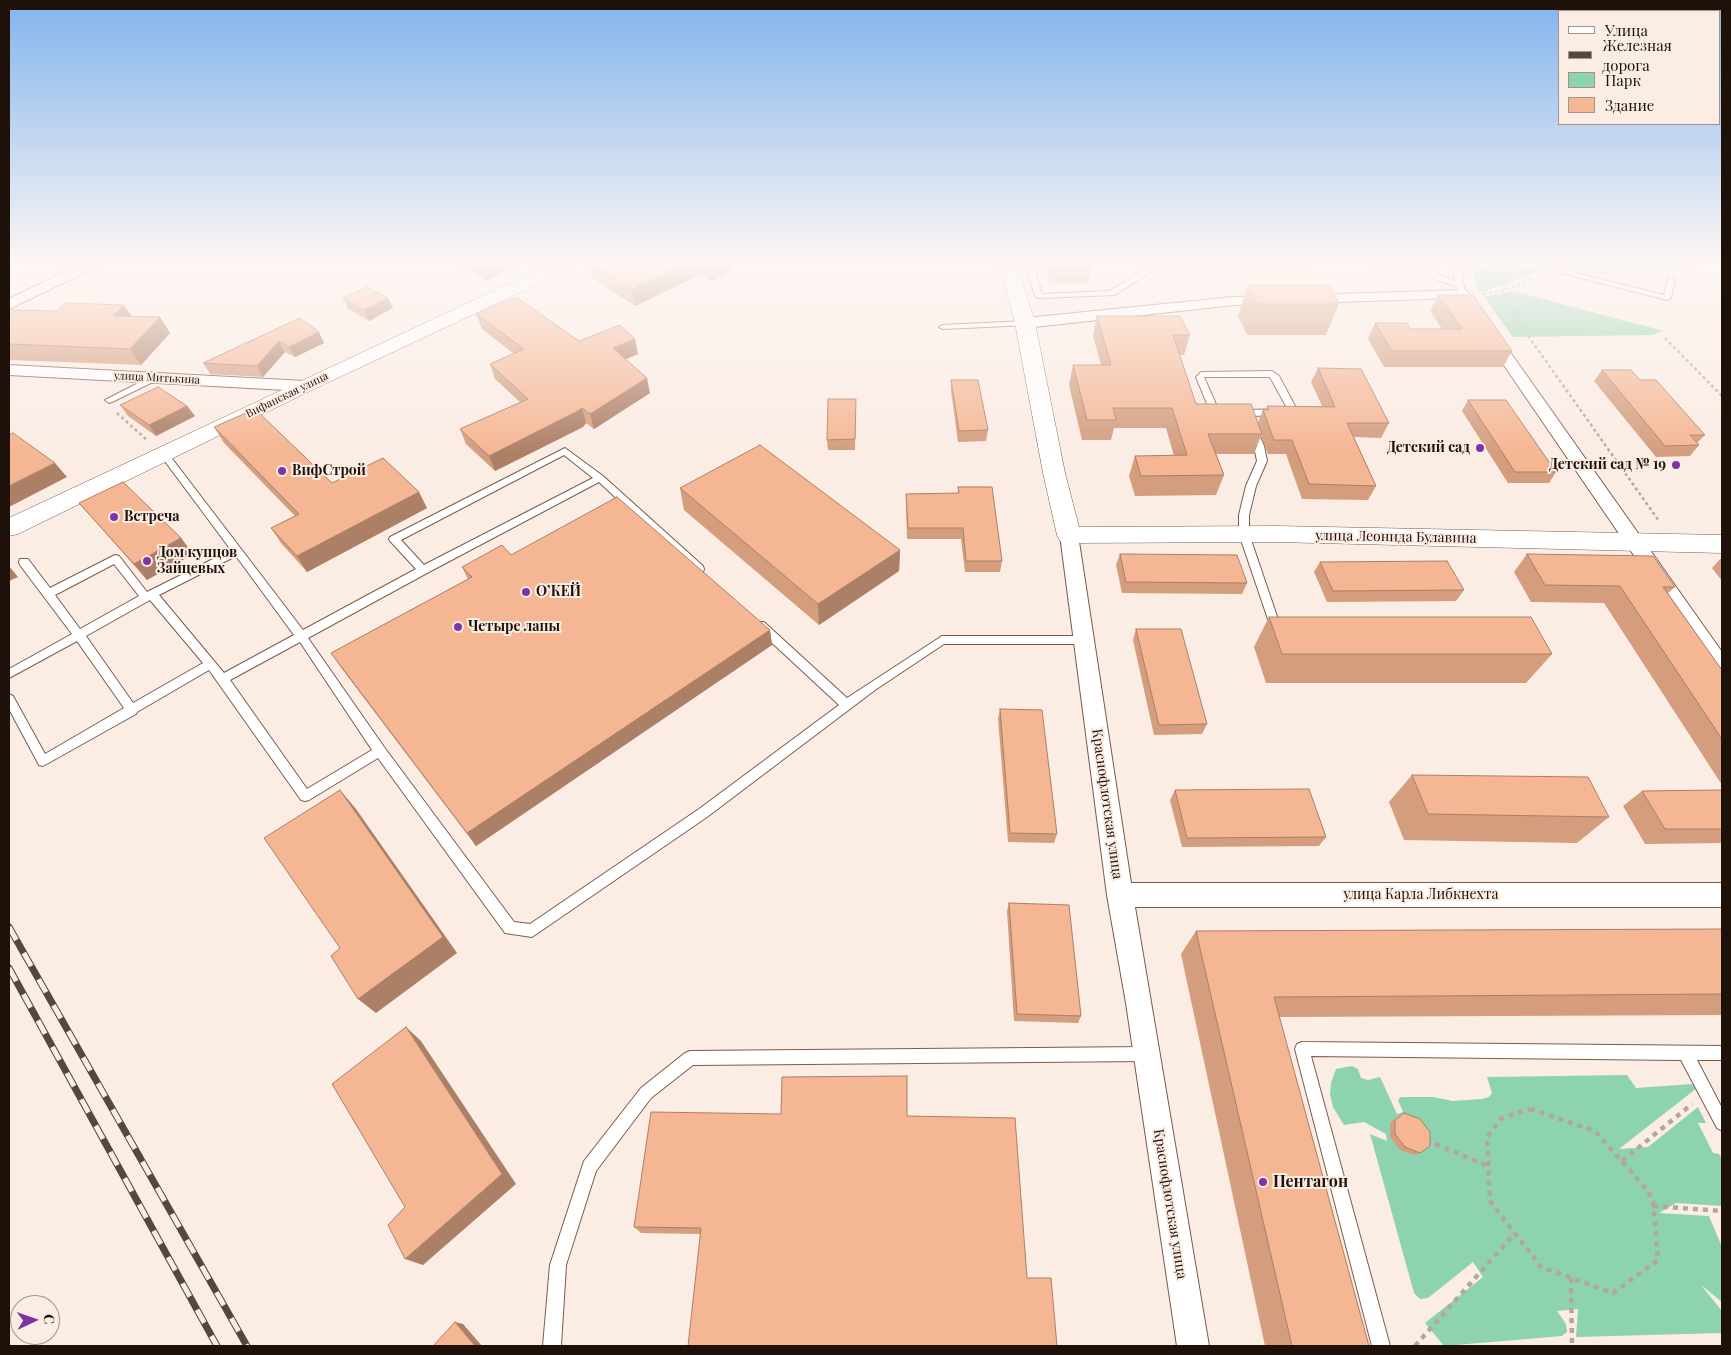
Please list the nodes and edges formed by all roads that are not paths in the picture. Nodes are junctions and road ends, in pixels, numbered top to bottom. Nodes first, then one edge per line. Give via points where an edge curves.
1 (431, 327) edge
2 (1025, 327) edge
3 (1487, 327) edge
4 (9, 370) edge
5 (154, 378) junction
6 (305, 386) junction
7 (109, 400) dead end
8 (1237, 414) junction
9 (164, 454) junction
10 (600, 478) junction
11 (9, 528) edge
12 (1244, 534) junction
13 (1069, 535) junction
14 (1635, 544) junction
15 (1722, 544) edge
16 (236, 552) junction
17 (24, 562) dead end
18 (423, 570) junction
19 (709, 578) edge
20 (48, 594) junction
21 (149, 596) junction
22 (753, 618) edge
23 (1287, 632) edge
24 (79, 635) junction
25 (302, 637) junction
26 (1084, 640) junction
27 (210, 664) junction
28 (1722, 668) edge
29 (9, 674) edge
30 (223, 679) junction
31 (9, 699) edge
32 (847, 705) junction
33 (132, 711) junction
34 (380, 751) junction
35 (1120, 895) junction
36 (1722, 895) edge
37 (1685, 1053) junction
38 (1722, 1053) edge
39 (1147, 1054) junction
40 (1722, 1123) edge
41 (552, 1346) edge
42 (1192, 1346) edge
43 (1382, 1346) edge

1 - 6 street, Вифанская улица
2 - 13 street, Краснофлотская улица
3 - 14 street
4 - 5 street, улица Митькина
5 - 6 street, улица Митькина
5 - 7 lane
6 - 9 street, Вифанская улица
8 - 8 lane via 1214,411 1200,375 1268,373 1275,376 1292,408 1291,411
8 - 12 lane via 1259,446 1262,462 1251,486 1244,515
9 - 11 street, Вифанская улица
9 - 16 lane
10 - 18 lane
10 - 18 lane via 565,451 394,539
10 - 19 lane
12 - 13 street, улица Леонида Булавина
12 - 14 street, улица Леонида Булавина
12 - 23 lane via 1277,632
13 - 26 street, Краснофлотская улица
14 - 15 street, улица Леонида Булавина
14 - 28 street
16 - 21 lane
16 - 25 lane
17 - 20 lane
18 - 25 lane
20 - 21 lane via 116,560
20 - 24 lane
21 - 24 lane
21 - 27 lane
22 - 32 lane
24 - 29 lane
24 - 33 lane
25 - 30 lane
25 - 34 lane
26 - 32 lane via 942,640
26 - 35 street, Краснофлотская улица
27 - 30 lane
27 - 33 lane
30 - 34 lane via 305,796
31 - 33 lane via 43,761
32 - 34 lane via 703,813 532,930 510,928
35 - 36 street, улица Карла Либкнехта
35 - 39 street, Краснофлотская улица
37 - 38 lane
37 - 40 lane
37 - 43 lane via 1302,1049
39 - 41 lane via 690,1058 646,1093 590,1167 558,1265
39 - 42 street, Краснофлотская улица

